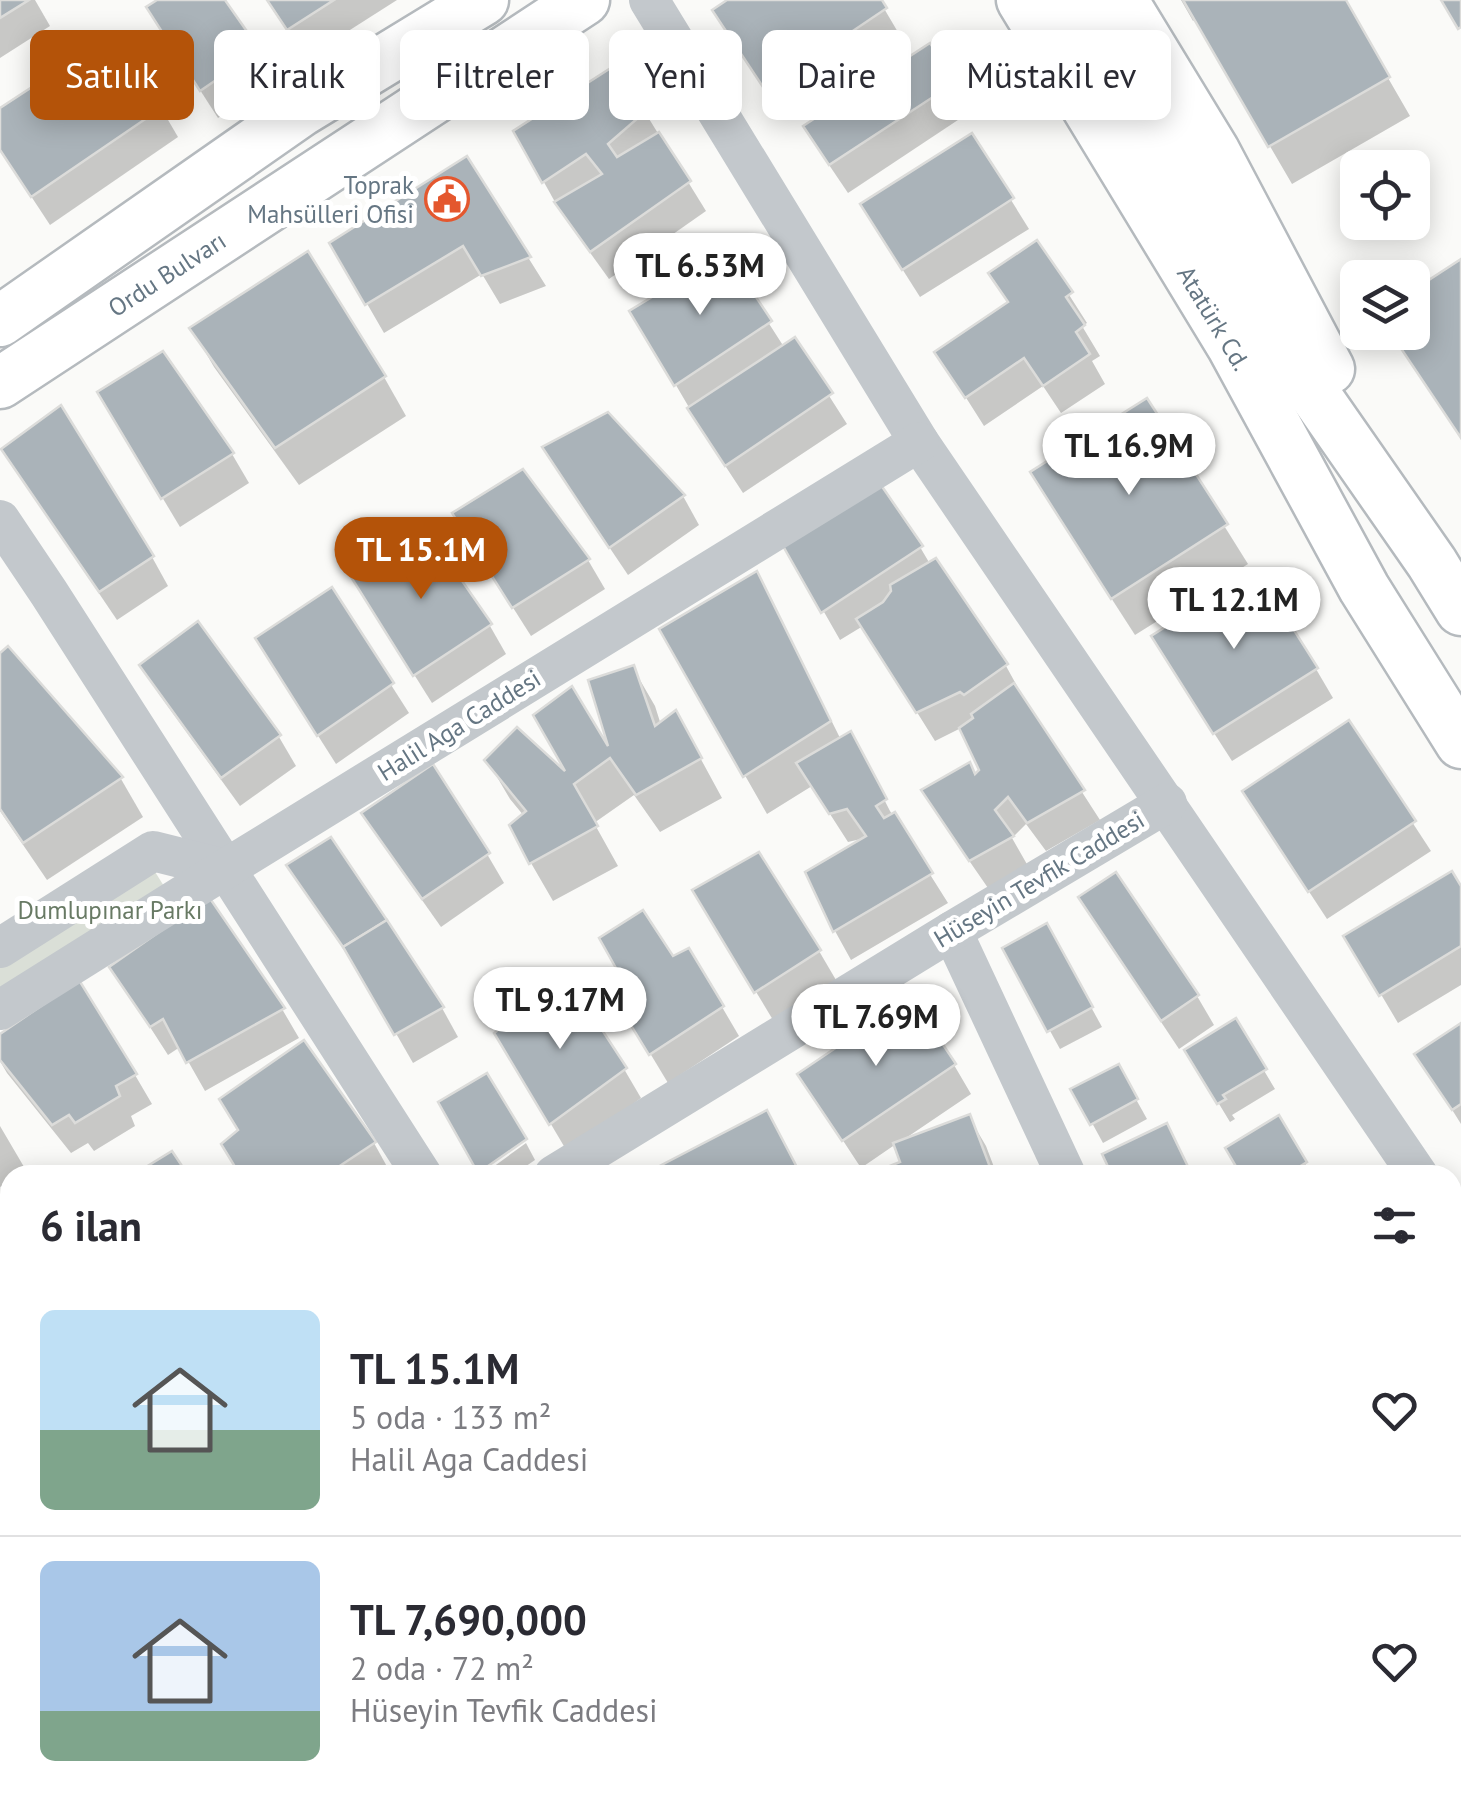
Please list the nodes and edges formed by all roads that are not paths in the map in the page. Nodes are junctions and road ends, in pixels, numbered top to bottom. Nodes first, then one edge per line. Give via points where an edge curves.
1 (483, 0) edge
2 (584, 0) edge
3 (649, 0) edge
4 (984, 0) edge
5 (1022, 0) edge
6 (1071, 0) edge
7 (1122, 0) edge
8 (0, 321) edge
9 (0, 384) edge
10 (919, 442) junction
11 (0, 520) edge
12 (1449, 582) edge
13 (1364, 588) junction
14 (1461, 742) edge
15 (1167, 803) junction
16 (225, 868) junction
17 (952, 930) junction
18 (0, 948) edge
19 (0, 1010) edge
20 (416, 1165) edge
21 (570, 1165) edge
22 (1061, 1165) edge
23 (1411, 1165) edge

1 - 8 main road via 301,111
2 - 9 main road, Ordu Bulvarı
3 - 10 street
4 - 13 main road
5 - 13 main road, Atatürk Cd. via 1232,348
6 - 12 main road, Atatürk Cd. via 1242,290
7 - 12 main road via 1214,151
10 - 15 street
10 - 16 street, Halil Aga Caddesi
11 - 16 street
13 - 14 main road, Atatürk Cd.
15 - 17 street, Hüseyin Tevfik Caddesi
15 - 23 street
16 - 18 street via 152,852
16 - 19 street, Halil Aga Caddesi
16 - 20 street
17 - 21 street, Hüseyin Tevfik Caddesi
17 - 22 street

